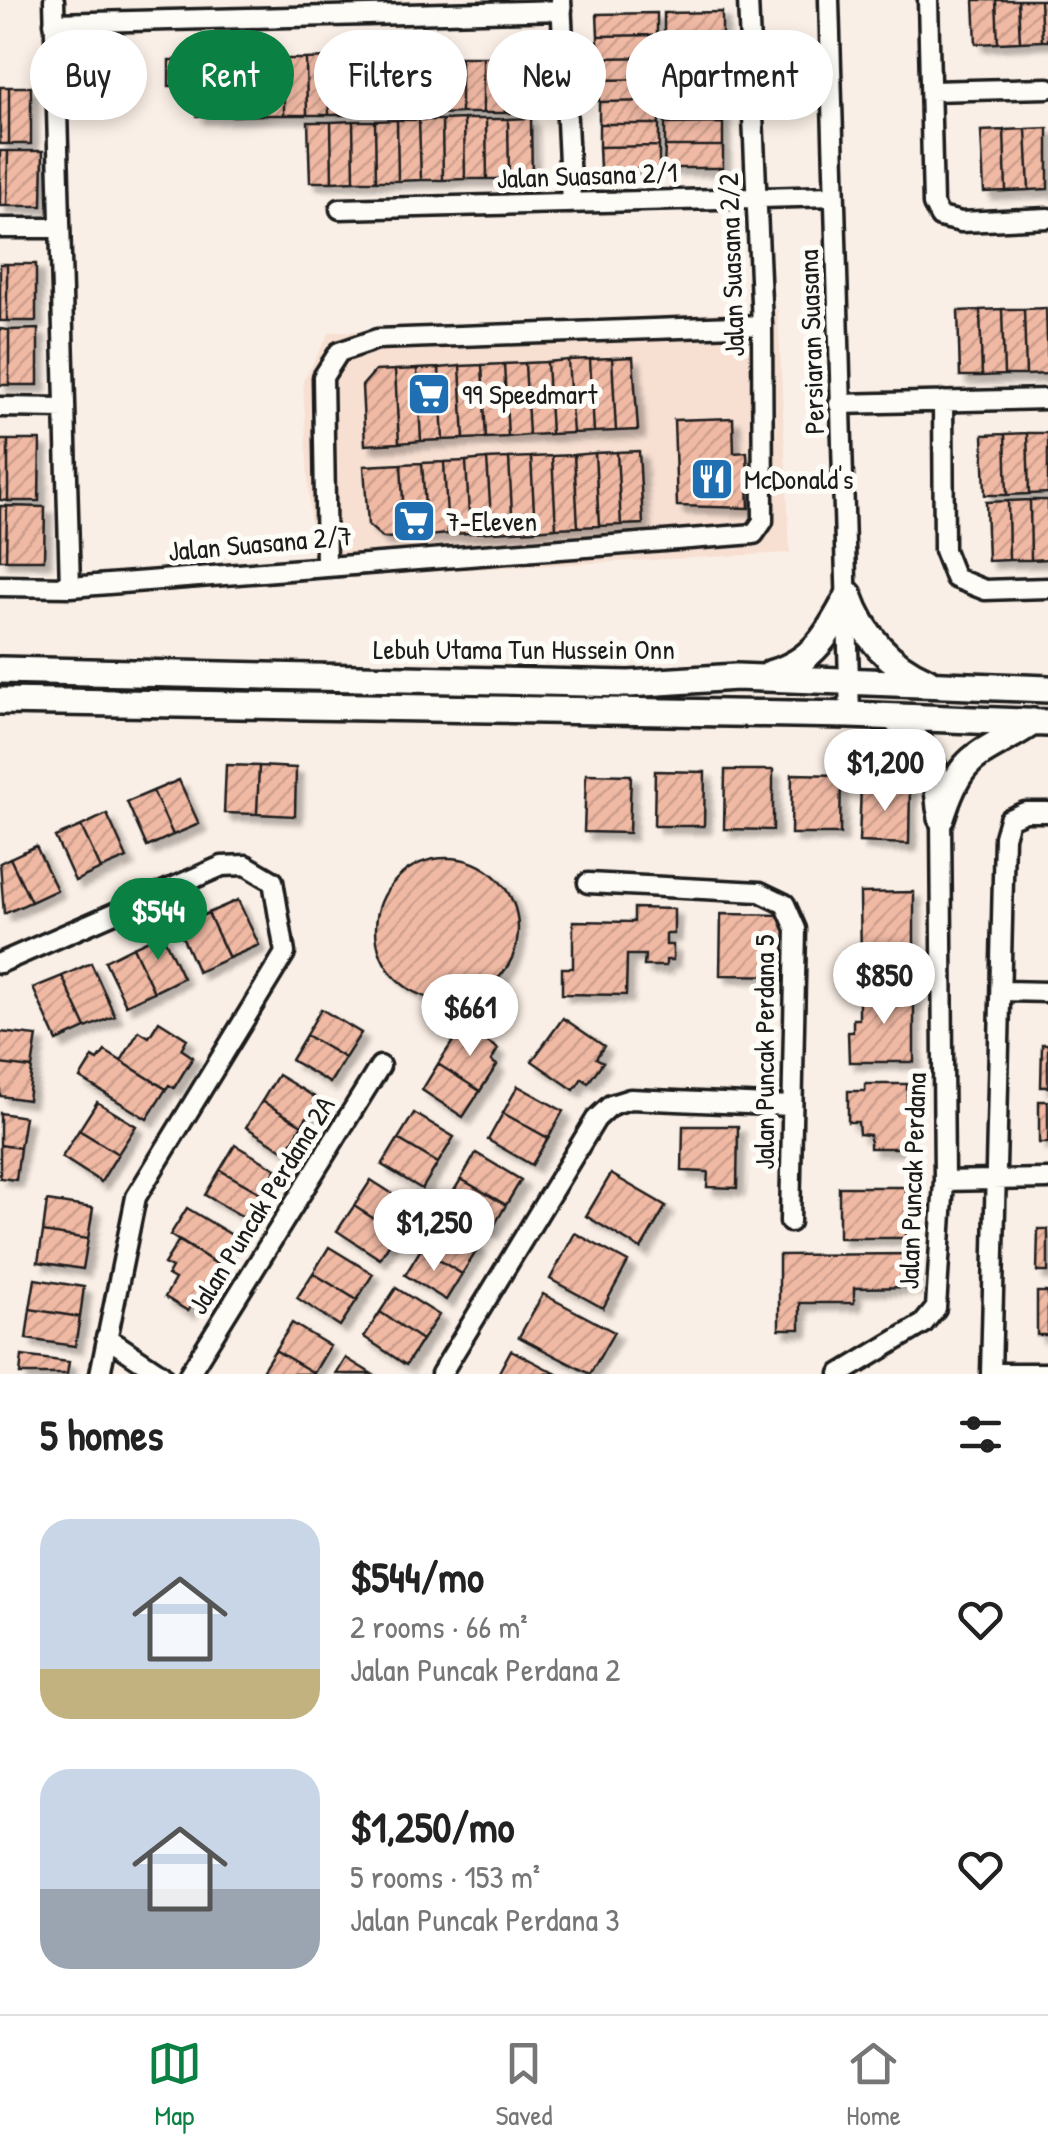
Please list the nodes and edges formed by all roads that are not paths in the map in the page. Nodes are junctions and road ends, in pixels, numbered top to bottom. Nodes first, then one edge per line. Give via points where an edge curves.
1 (54, 0) edge
2 (748, 0) edge
3 (829, 0) edge
4 (928, 0) edge
5 (561, 5) edge
6 (264, 9) edge
7 (54, 23) junction
8 (1048, 88) edge
9 (931, 91) junction
10 (834, 196) junction
11 (756, 198) junction
12 (571, 204) junction
13 (340, 210) dead end
14 (1048, 218) edge
15 (0, 228) edge
16 (60, 228) junction
17 (762, 326) junction
18 (1048, 399) edge
19 (943, 401) junction
20 (839, 404) junction
21 (0, 407) edge
22 (65, 408) junction
23 (761, 528) joint
24 (326, 564) junction
25 (0, 586) edge
26 (70, 587) junction
27 (1048, 588) edge
28 (849, 595) junction
29 (0, 670) edge
30 (755, 678) junction
31 (851, 682) junction
32 (939, 685) junction
33 (1048, 689) edge
34 (0, 701) edge
35 (850, 715) junction
36 (896, 720) junction
37 (1040, 723) edge
38 (1048, 812) edge
39 (941, 818) junction
40 (588, 883) dead end
41 (0, 963) edge
42 (1002, 991) junction
43 (1048, 992) edge
44 (380, 1066) dead end
45 (792, 1106) junction
46 (996, 1178) junction
47 (1048, 1179) edge
48 (944, 1181) junction
49 (790, 1222) dead end
50 (106, 1337) junction
51 (990, 1373) edge
52 (100, 1374) edge
53 (161, 1374) edge
54 (189, 1374) edge
55 (441, 1374) edge
56 (840, 1374) edge
57 (1048, 1374) edge

1 - 7 street
2 - 11 street, Jalan Suasana 2/2
3 - 10 street, Persiaran Suasana
4 - 9 street
5 - 6 street
5 - 12 street
6 - 7 street
7 - 16 street
8 - 9 street
9 - 14 street via 933,204 940,217
10 - 11 street, Jalan Suasana 2/1
10 - 20 street, Persiaran Suasana
11 - 12 street, Jalan Suasana 2/1
11 - 17 street, Jalan Suasana 2/2
12 - 13 street, Jalan Suasana 2/1
15 - 16 street
16 - 22 street
17 - 23 street, Jalan Suasana 2/2
17 - 24 street via 377,339 339,352 323,377
18 - 19 street
19 - 20 street
19 - 27 street via 944,550 956,578 985,590
20 - 28 street, Persiaran Suasana
21 - 22 street
22 - 26 street
23 - 24 street, Jalan Suasana 2/7 via 754,534
24 - 26 street, Jalan Suasana 2/7
25 - 26 street, Jalan Suasana 2/7
28 - 30 main road via 828,636 805,660
28 - 31 street, Persiaran Suasana
28 - 32 main road via 876,645 904,670
29 - 30 main road, Lebuh Utama Tun Hussein Onn via 629,684
30 - 31 main road, Lebuh Utama Tun Hussein Onn
31 - 32 main road, Lebuh Utama Tun Hussein Onn
31 - 35 street, Persiaran Suasana
32 - 33 main road, Lebuh Utama Tun Hussein Onn
34 - 35 main road
35 - 36 main road
36 - 37 main road
36 - 39 main road via 926,748 936,768
37 - 39 main road via 968,759
38 - 42 street via 1008,818
39 - 48 street, Jalan Puncak Perdana
40 - 45 street, Jalan Puncak Perdana 5 via 760,892 785,904 796,929
41 - 50 street via 222,866 246,866 273,881 285,952 136,1197
42 - 43 street
42 - 46 street
44 - 54 street, Jalan Puncak Perdana 2A
45 - 49 street, Jalan Puncak Perdana 5
45 - 55 street via 630,1099 611,1105 596,1119
46 - 47 street
46 - 48 street
46 - 51 street
48 - 56 street, Jalan Puncak Perdana via 936,1308 923,1324
50 - 52 street
50 - 53 street
51 - 57 street

